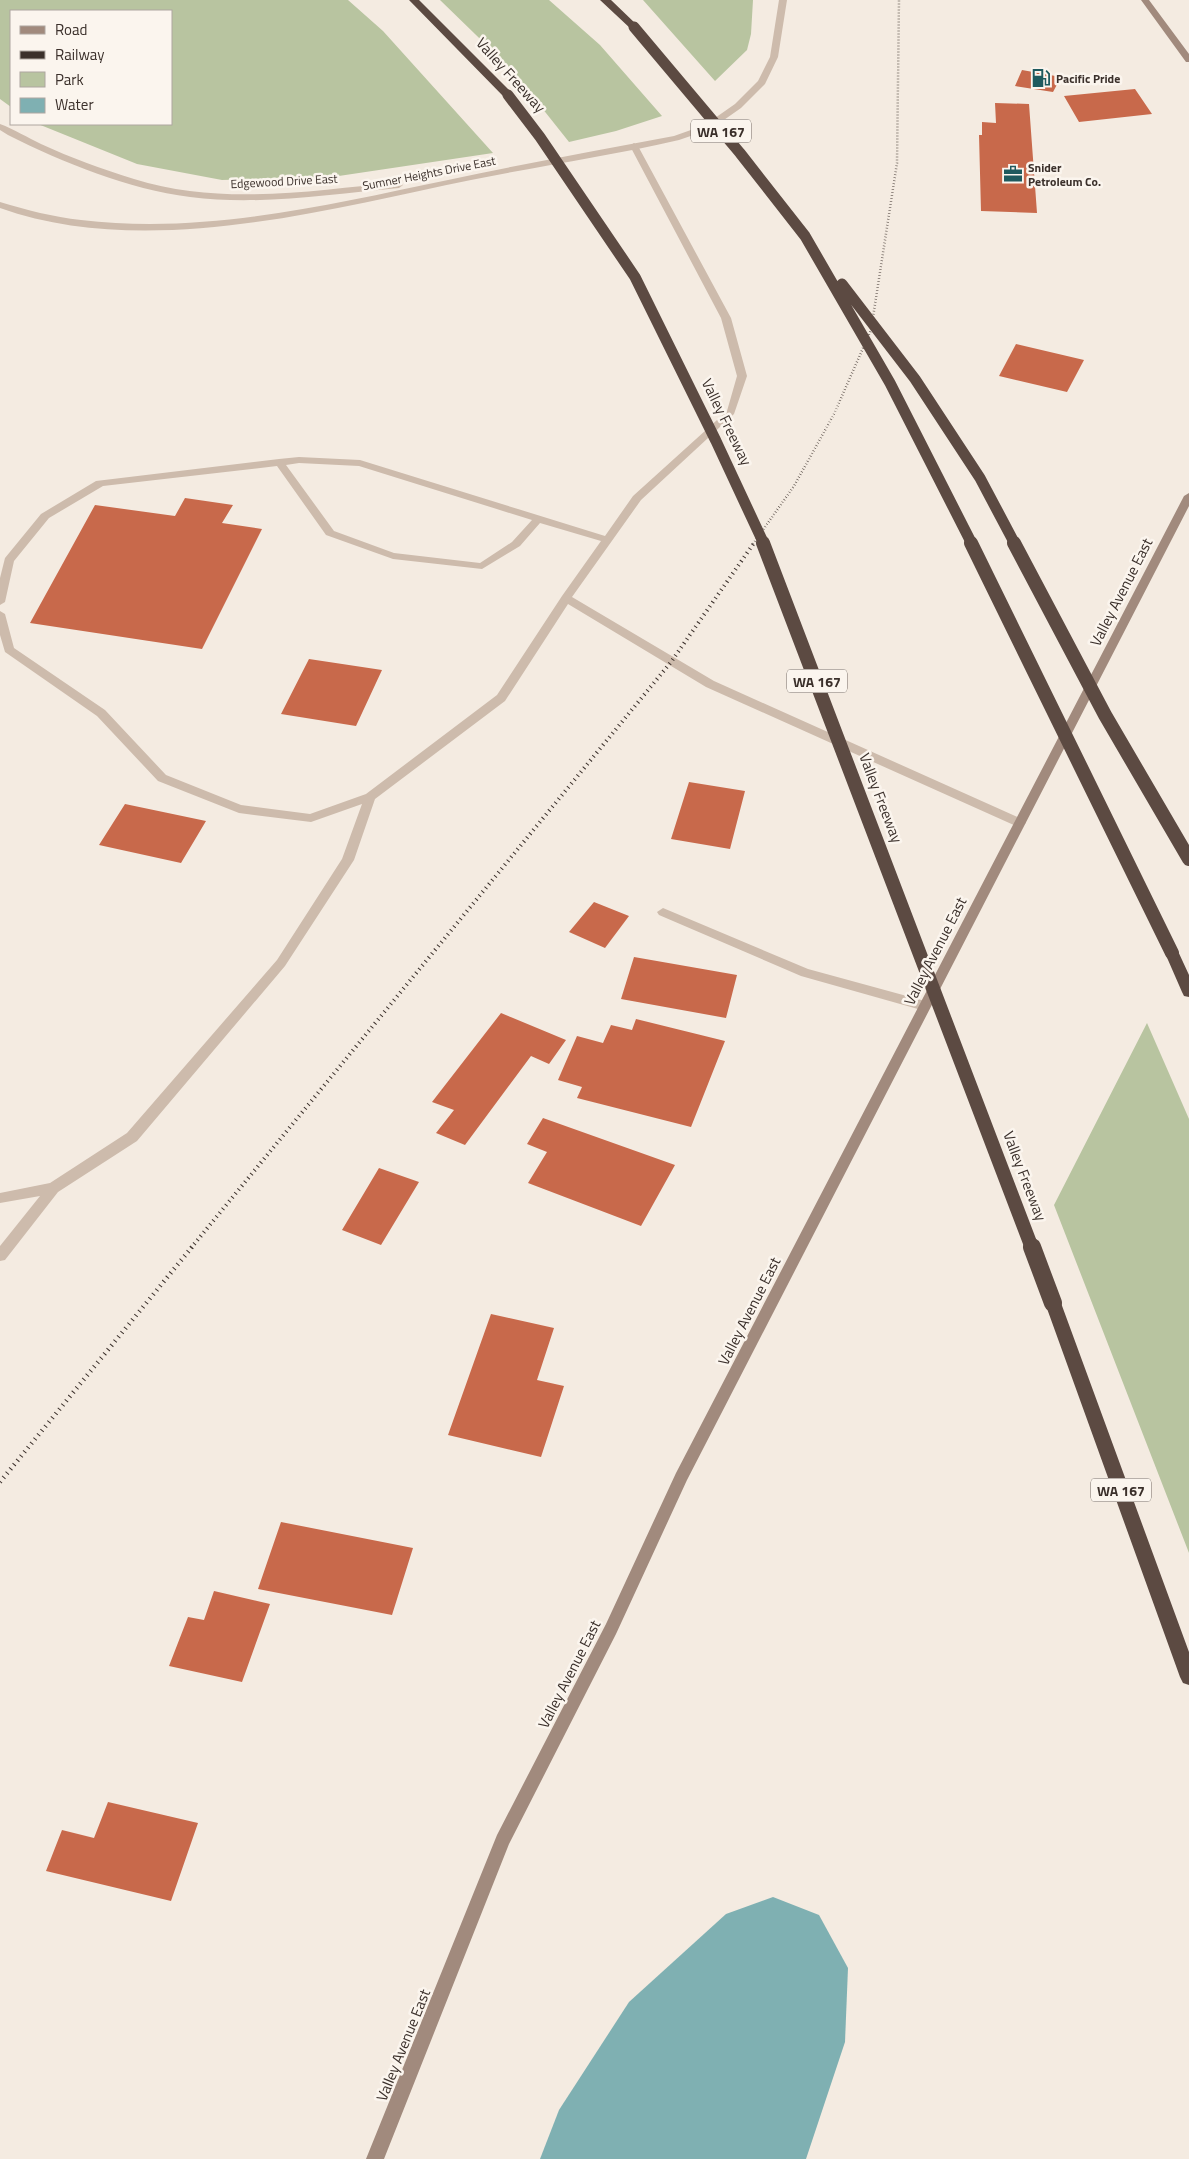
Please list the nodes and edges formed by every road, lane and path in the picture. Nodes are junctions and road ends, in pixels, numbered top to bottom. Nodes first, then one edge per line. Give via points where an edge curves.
1 (414, 0) edge
2 (606, 0) edge
3 (783, 0) edge
4 (1145, 0) edge
5 (1189, 60) edge
6 (0, 128) edge
7 (634, 146) junction
8 (462, 179) junction
9 (0, 205) edge
10 (805, 236) junction
11 (279, 462) junction
12 (1189, 496) edge
13 (538, 519) junction
14 (607, 540) junction
15 (566, 598) junction
16 (0, 602) edge
17 (0, 614) edge
18 (370, 797) junction
19 (1020, 823) junction
20 (1189, 860) edge
21 (663, 912) dead end
22 (1189, 992) edge
23 (925, 1006) junction
24 (54, 1188) junction
25 (0, 1198) edge
26 (0, 1256) edge
27 (1189, 1677) edge
28 (375, 2159) edge

1 - 27 highway, Valley Freeway / WA 167, bridge via 508,95 635,277 771,560 1053,1303
2 - 10 highway, WA 167, bridge via 634,27
3 - 7 street, Sumner Heights Drive East via 774,57 762,82 738,106 708,127 676,138
4 - 5 main road
6 - 8 street, Edgewood Drive East via 44,149 135,183 197,195 275,196
7 - 8 street, Sumner Heights Drive East
7 - 14 street via 726,318 742,376 731,412 637,498
8 - 9 street, Sumner Heights Drive East via 269,218 187,228 129,228 55,220
10 - 20 highway, bridge via 915,379 980,478 1105,714
10 - 22 highway, WA 167, bridge via 890,383 955,510
11 - 13 street via 360,463
11 - 13 street via 330,533 392,556 482,566 516,544
11 - 16 street via 100,483 45,516 9,560
12 - 19 main road, Valley Avenue East
13 - 14 street
14 - 15 street
15 - 18 street via 501,698
15 - 19 street via 710,684
17 - 18 street via 9,650 101,713 162,778 239,809 311,818
18 - 24 street via 348,860 281,963 132,1136
19 - 23 main road, Valley Avenue East
21 - 23 street via 805,973
23 - 28 main road, Valley Avenue East via 681,1477 611,1629 502,1840
24 - 25 street
24 - 26 street

